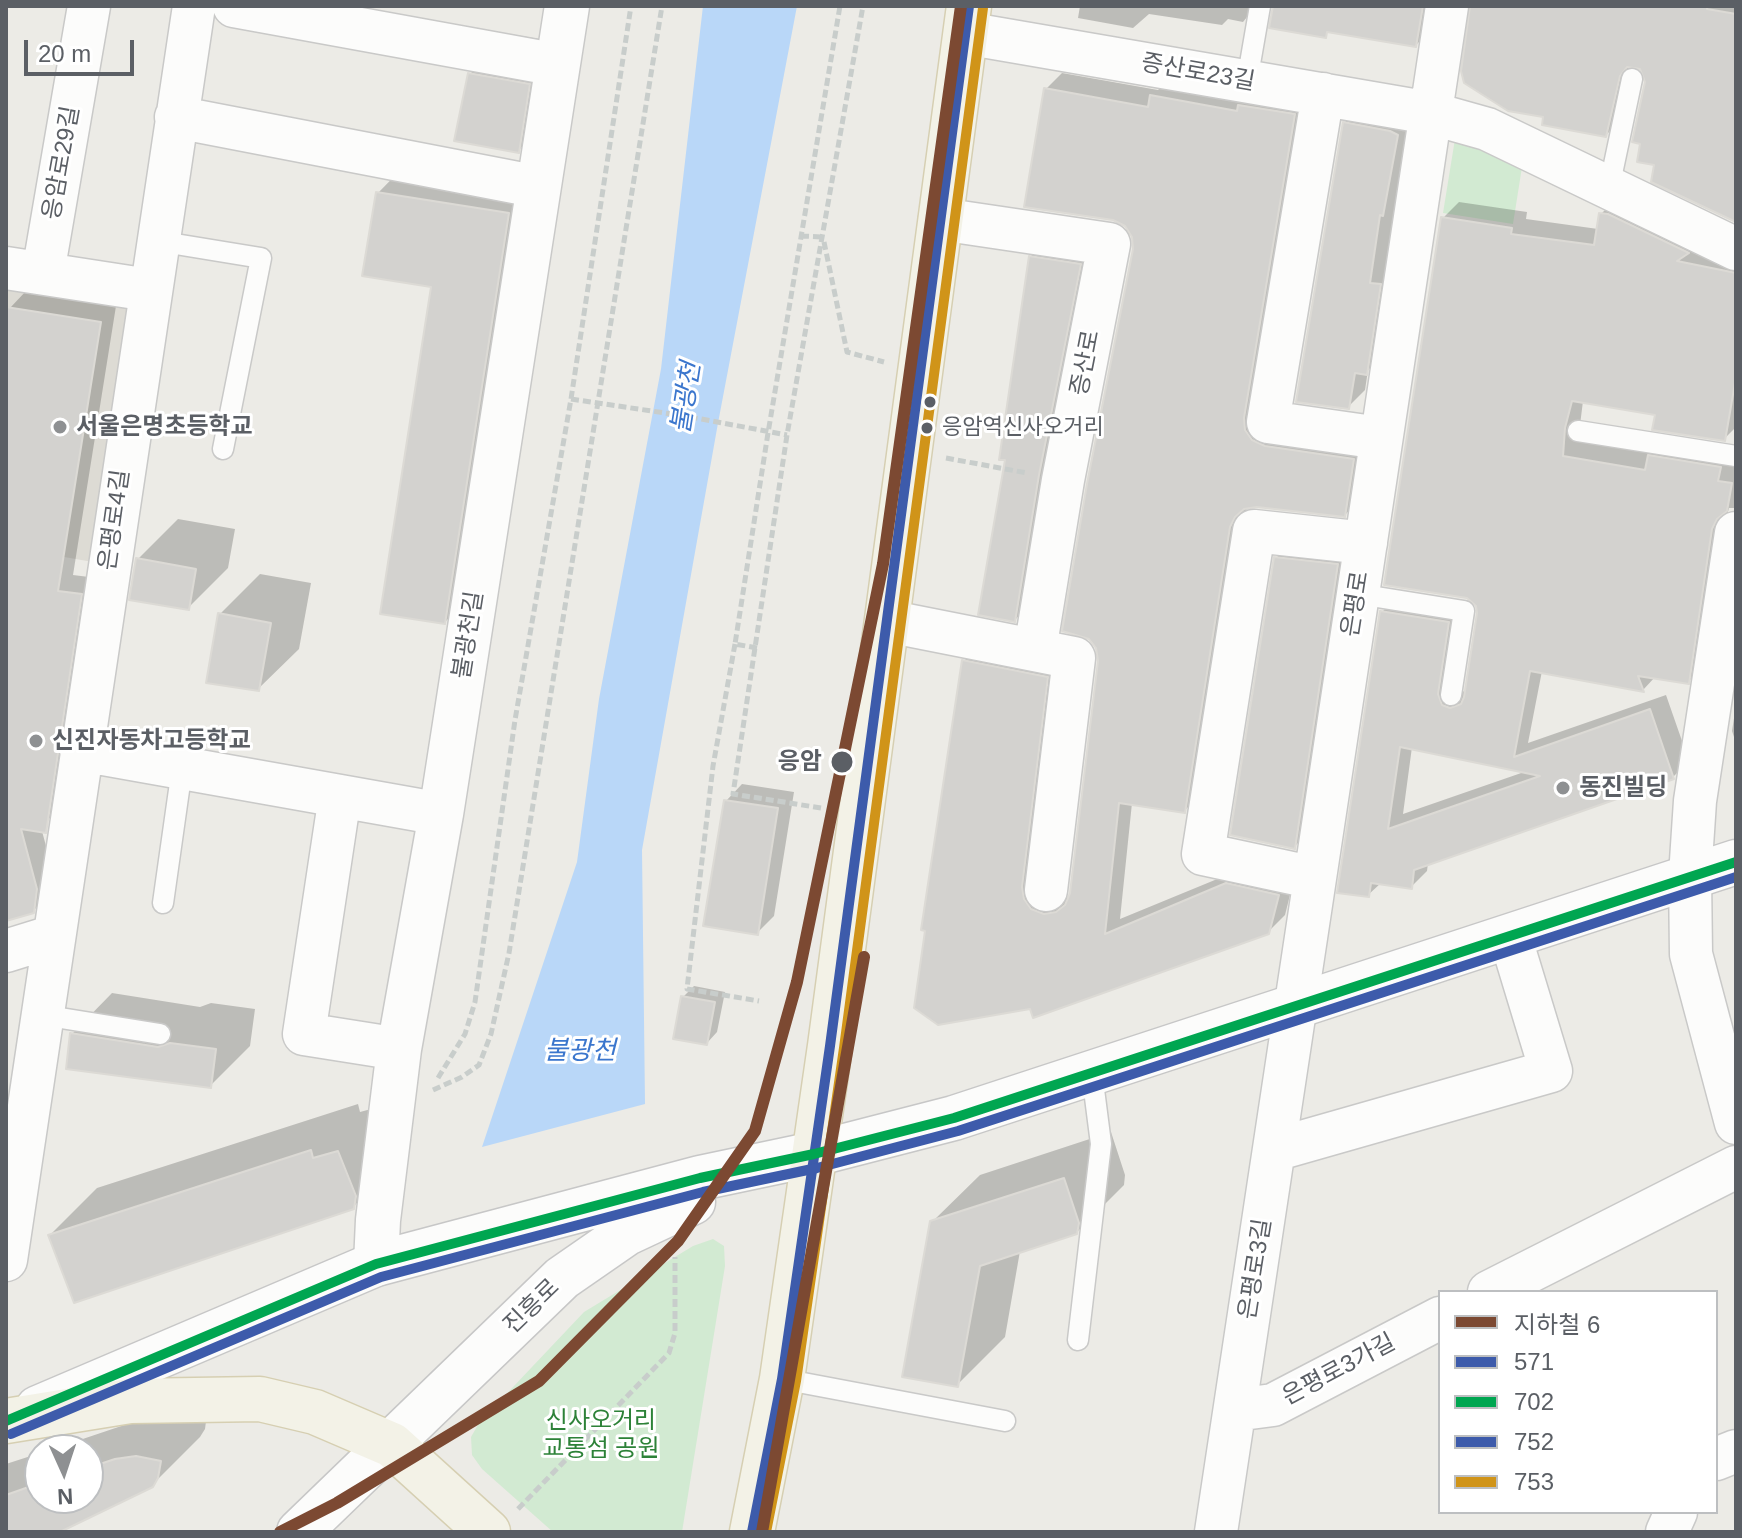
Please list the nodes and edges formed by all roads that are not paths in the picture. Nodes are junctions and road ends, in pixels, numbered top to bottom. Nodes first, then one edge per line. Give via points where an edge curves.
1 (89, 6) edge
2 (194, 6) edge
3 (234, 6) edge
4 (567, 6) edge
5 (1260, 6) edge
6 (1447, 6) edge
7 (967, 20) edge
8 (558, 65) junction
9 (1632, 79) dead end
10 (1247, 81) junction
11 (1323, 94) junction
12 (1430, 113) junction
13 (176, 117) junction
14 (539, 187) junction
15 (1609, 188) junction
16 (940, 219) junction
17 (157, 241) junction
18 (1736, 249) edge
19 (25, 270) edge
20 (149, 290) junction
21 (1578, 431) dead end
22 (1380, 438) junction
23 (223, 449) dead end
24 (1736, 456) edge
25 (1736, 533) edge
26 (1366, 543) junction
27 (1358, 594) junction
28 (887, 621) junction
29 (1035, 650) junction
30 (1451, 695) dead end
31 (81, 750) junction
32 (182, 769) junction
33 (340, 796) junction
34 (441, 814) junction
35 (1736, 862) edge
36 (1690, 876) junction
37 (1315, 878) junction
38 (1046, 890) dead end
39 (163, 903) dead end
40 (54, 936) junction
41 (1510, 936) junction
42 (6, 951) edge
43 (1296, 1005) junction
44 (42, 1015) junction
45 (160, 1034) dead end
46 (399, 1049) junction
47 (1092, 1074) junction
48 (1736, 1123) edge
49 (1274, 1150) junction
50 (814, 1154) junction
51 (1736, 1167) edge
52 (12, 1181) edge
53 (6, 1260) edge
54 (376, 1264) junction
55 (1556, 1277) edge
56 (1498, 1290) edge
57 (1438, 1319) edge
58 (1078, 1340) dead end
59 (782, 1379) junction
60 (1235, 1410) junction
61 (6, 1421) edge
62 (1005, 1421) dead end
63 (392, 1445) junction
64 (501, 1523) edge
65 (760, 1531) edge
66 (299, 1532) edge
67 (1216, 1532) edge

1 - 19 street, 응암로29길
2 - 13 street, 은평로4길
3 - 8 street
4 - 8 main road, 불광천길
5 - 10 lane
6 - 12 street
7 - 10 street, 증산로23길
7 - 16 main road
8 - 14 main road, 불광천길
9 - 15 lane
10 - 11 street, 증산로23길
11 - 12 street, 증산로23길
11 - 22 street via 1268,422
12 - 15 street, 증산로23길 via 1487,129
12 - 22 street
13 - 14 street
13 - 17 street, 은평로4길
14 - 34 main road, 불광천길
15 - 18 street, 증산로23길
16 - 28 main road
16 - 29 street, 증산로 via 1109,244
17 - 20 street, 은평로4길
17 - 23 lane via 261,258
19 - 20 street
20 - 31 street, 은평로4길
21 - 24 lane
22 - 26 street
25 - 36 street via 1695,801
26 - 27 street, 은평로
26 - 37 street, 은평로 via 1254,531 1203,854
27 - 30 lane via 1464,611
27 - 37 street, 은평로
28 - 29 street
28 - 50 main road
29 - 38 street via 1074,658
31 - 32 street
31 - 40 street, 은평로4길
32 - 33 street
32 - 39 lane
33 - 34 street
33 - 46 street via 304,1034
34 - 46 main road, 불광천길
35 - 36 main road
36 - 41 main road
36 - 48 street via 1691,954
37 - 43 street, 은평로
40 - 42 street
40 - 44 street, 은평로4길
41 - 43 main road
41 - 49 street via 1551,1071
43 - 47 main road
43 - 49 street, 은평로3길
44 - 45 lane
44 - 52 street, 은평로4길
46 - 54 main road, 불광천길
47 - 50 main road via 954,1118
47 - 58 lane via 1101,1144
49 - 60 street, 은평로3길
50 - 54 main road via 686,1182
50 - 59 main road
50 - 63 main road, 진흥로 via 652,1219 583,1261
51 - 55 street
52 - 53 street, 은평로4길
54 - 61 main road
55 - 56 street
57 - 60 street, 은평로3가길 via 1273,1405
59 - 62 lane
59 - 65 main road
60 - 67 street, 은평로3길
61 - 63 main road via 130,1401 260,1399 315,1412
63 - 64 main road
63 - 66 main road, 진흥로

